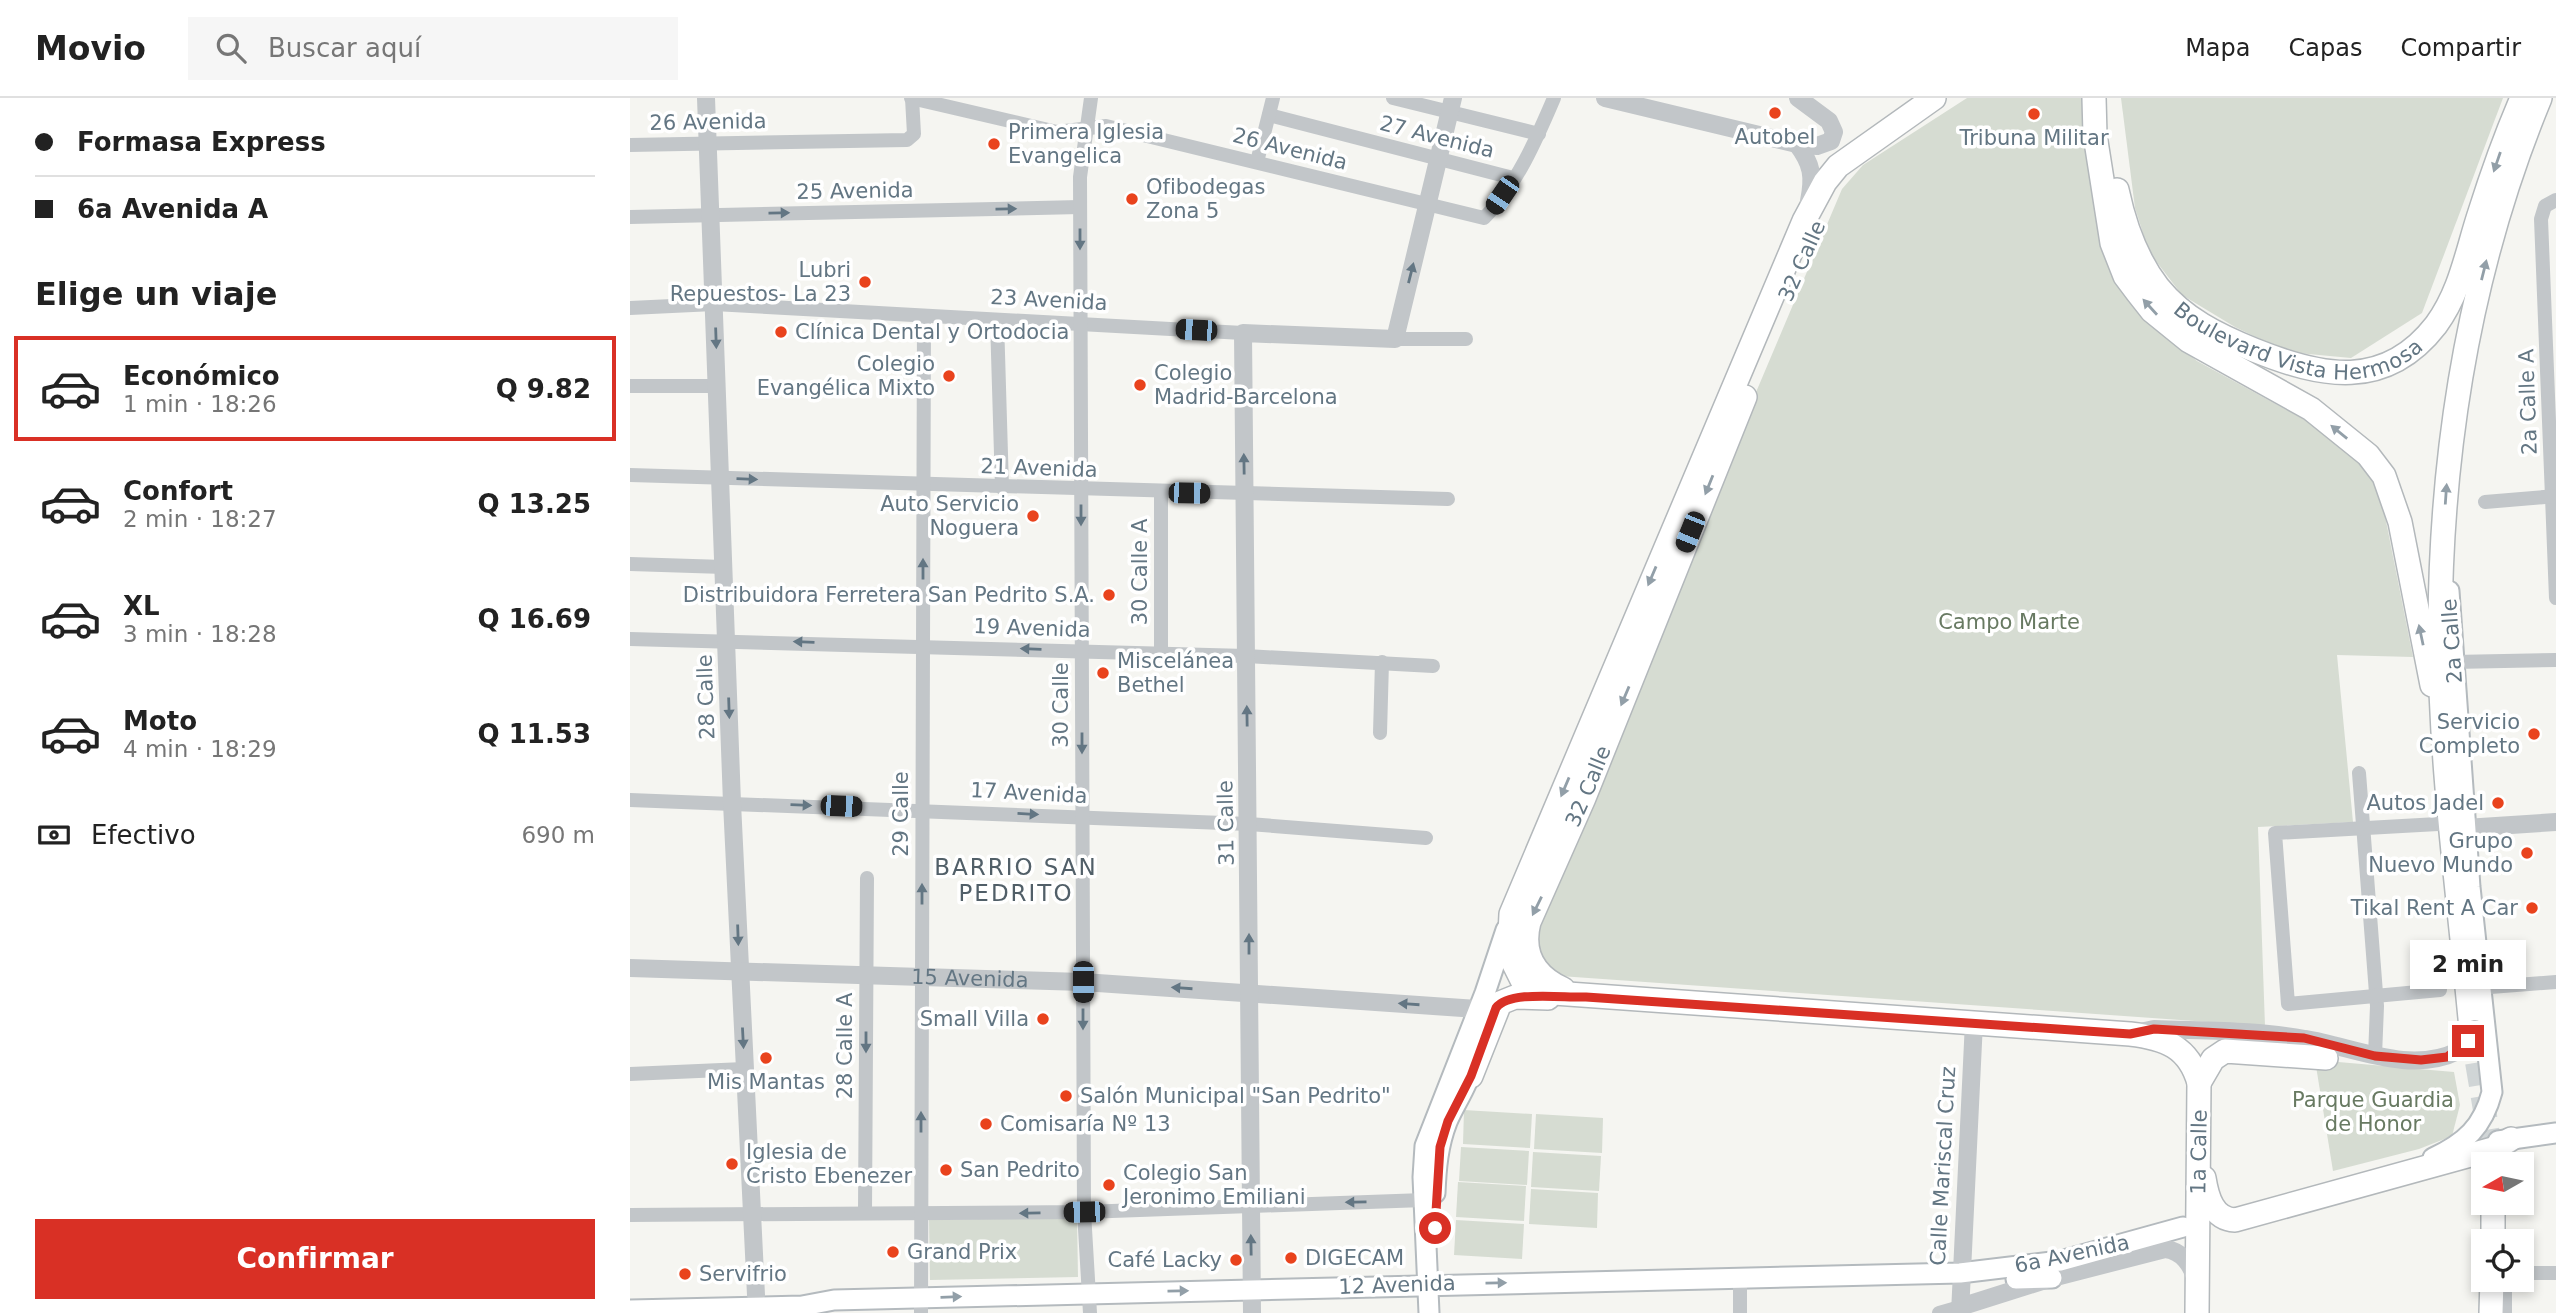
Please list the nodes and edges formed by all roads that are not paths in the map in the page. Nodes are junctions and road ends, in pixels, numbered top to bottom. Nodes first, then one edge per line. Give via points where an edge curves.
1 (706, 98) edge
2 (911, 98) edge
3 (1091, 98) edge
4 (1273, 98) edge
5 (1393, 98) edge
6 (1554, 98) edge
7 (1605, 98) edge
8 (1798, 98) edge
9 (1934, 98) edge
10 (2096, 98) edge
11 (2522, 98) edge
12 (2540, 98) edge
13 (1451, 105) edge
14 (1269, 115) junction
15 (1085, 128) junction
16 (1539, 134) junction
17 (708, 141) junction
18 (1797, 144) junction
19 (630, 145) edge
20 (1857, 155) junction
21 (1438, 160) junction
22 (1257, 162) junction
23 (1513, 178) junction
24 (1427, 205) junction
25 (1080, 207) junction
26 (2547, 208) edge
27 (710, 214) junction
28 (630, 217) edge
29 (1804, 221) junction
30 (714, 304) junction
31 (630, 308) edge
32 (924, 316) junction
33 (997, 320) junction
34 (1081, 324) junction
35 (1242, 333) junction
36 (1395, 339) junction
37 (1466, 339) dead end
38 (630, 386) edge
39 (717, 386) junction
40 (630, 475) edge
41 (721, 478) junction
42 (923, 485) junction
43 (1002, 488) junction
44 (1081, 490) junction
45 (1161, 492) junction
46 (1244, 494) junction
47 (2554, 496) edge
48 (1448, 499) dead end
49 (2485, 502) dead end
50 (2442, 562) junction
51 (630, 564) edge
52 (724, 567) junction
53 (2556, 598) edge
54 (630, 639) edge
55 (727, 639) junction
56 (923, 646) junction
57 (1082, 650) junction
58 (1161, 653) junction
59 (1246, 656) junction
60 (2556, 660) edge
61 (1382, 662) junction
62 (2454, 662) junction
63 (1433, 666) dead end
64 (1380, 733) dead end
65 (2445, 750) junction
66 (2359, 773) dead end
67 (630, 800) edge
68 (732, 803) junction
69 (922, 809) junction
70 (1083, 816) junction
71 (2556, 822) edge
72 (1249, 824) junction
73 (2438, 824) dead end
74 (2465, 828) junction
75 (2363, 829) junction
76 (1426, 838) dead end
77 (867, 878) dead end
78 (1511, 915) junction
79 (630, 968) edge
80 (740, 970) junction
81 (867, 974) junction
82 (922, 976) junction
83 (1083, 982) junction
84 (2556, 982) edge
85 (2440, 990) dead end
86 (1249, 992) junction
87 (2479, 995) junction
88 (2376, 996) junction
89 (1586, 997) junction
90 (1481, 1001) junction
91 (1974, 1022) junction
92 (2473, 1029) junction
93 (2130, 1034) junction
94 (2375, 1056) junction
95 (2326, 1058) dead end
96 (744, 1069) junction
97 (630, 1074) edge
98 (1471, 1076) junction
99 (2199, 1083) junction
100 (2556, 1133) edge
101 (2511, 1139) junction
102 (2504, 1152) edge
103 (2432, 1159) junction
104 (2200, 1161) junction
105 (1424, 1200) junction
106 (1250, 1204) junction
107 (2245, 1210) dead end
108 (1084, 1212) junction
109 (750, 1213) junction
110 (865, 1213) junction
111 (630, 1215) edge
112 (921, 1215) junction
113 (2183, 1227) dead end
114 (1960, 1273) junction
115 (2534, 1273) edge
116 (2556, 1273) edge
117 (1740, 1277) junction
118 (2052, 1278) junction
119 (2197, 1281) junction
120 (1428, 1284) junction
121 (1251, 1289) junction
122 (2492, 1292) edge
123 (2503, 1292) edge
124 (630, 1297) edge
125 (1089, 1303) edge
126 (755, 1305) edge
127 (921, 1305) edge
128 (630, 1310) edge
129 (1960, 1310) edge
130 (1252, 1313) edge
131 (1429, 1313) edge
132 (1740, 1313) edge
133 (1939, 1313) edge
134 (2197, 1313) edge
135 (2491, 1313) edge
136 (2503, 1313) edge

1 - 17 street, 28 Calle
2 - 15 street via 1058,132
2 - 17 street, 26 Avenida via 913,137 907,140
3 - 15 street, 30 Calle
4 - 14 street
5 - 13 street
6 - 16 street
7 - 18 street
8 - 18 street via 1829,121 1834,132 1825,144
9 - 20 main road
11 -> 10 main road, Boulevard Vista Hermosa via 2450,303 2435,325 2404,353 2368,370 2343,373 2312,372 2225,338 2184,313 2157,286 2121,209
65 -> 10 main road via 2400,522 2384,476 2368,455 2311,409 2189,341 2152,311 2137,292 2112,243 2095,135
50 -> 12 main road via 2447,478 2468,342 2499,212
13 - 16 street
13 - 21 street
14 - 21 street, 27 Avenida
14 - 22 street
15 - 22 street, 26 Avenida via 1106,126
15 - 25 street, 30 Calle
16 - 23 street
17 - 19 street, 26 Avenida
17 - 27 street, 28 Calle
18 - 29 street via 1813,175
20 - 29 main road, 32 Calle via 1838,166 1825,182
20 -> 89 main road, 32 Calle via 1833,191 1792,280 1579,811 1529,922 1526,944 1535,969 1550,983
21 - 23 street, 27 Avenida
21 - 24 street
22 - 24 street, 26 Avenida
23 - 24 street, 26 Avenida via 1485,218
36 -> 24 street
27 -> 25 street, 25 Avenida
25 -> 34 street, 30 Calle
26 - 47 street, 2a Calle A
27 - 28 street, 25 Avenida
27 - 30 street, 28 Calle
29 -> 78 main road, 32 Calle
30 - 31 street, 23 Avenida
30 - 32 street, 23 Avenida
30 -> 39 street, 28 Calle
32 - 33 street, 23 Avenida
32 - 42 street, 29 Calle
33 - 34 street, 23 Avenida
33 - 43 street
34 - 35 street, 23 Avenida
34 - 44 street, 30 Calle
35 - 36 street, 23 Avenida
46 -> 35 street, 31 Calle
36 - 37 street, 23 Avenida
38 - 39 street
39 - 41 street, 28 Calle
40 - 41 street, 21 Avenida
41 -> 42 street, 21 Avenida
41 - 52 street, 28 Calle
42 - 43 street, 21 Avenida
56 -> 42 street, 29 Calle
43 - 44 street, 21 Avenida
44 - 45 street, 21 Avenida
44 -> 57 street, 30 Calle
45 - 46 street, 21 Avenida
45 - 58 street, 30 Calle A
46 - 48 street, 21 Avenida
46 - 59 street, 31 Calle
47 - 49 street
47 - 53 street, 2a Calle A
50 - 62 main road, 2a Calle via 2451,604
50 - 65 main road, 2a Calle
51 - 52 street
52 - 55 street, 28 Calle
54 - 55 street, 19 Avenida
56 -> 55 street, 19 Avenida
55 -> 68 street, 28 Calle
57 -> 56 street, 19 Avenida
56 - 69 street, 29 Calle
57 - 58 street, 19 Avenida
57 -> 70 street, 30 Calle
58 - 59 street, 19 Avenida
59 - 61 street, 19 Avenida
72 -> 59 street, 31 Calle
60 - 62 street
61 - 63 street, 19 Avenida
61 - 64 street
62 - 74 main road, 2a Calle
65 - 92 main road, 2a Calle
66 - 75 street
67 - 68 street, 17 Avenida
68 -> 69 street, 17 Avenida
68 -> 80 street, 28 Calle
69 -> 70 street, 17 Avenida
82 -> 69 street, 29 Calle
70 - 72 street, 17 Avenida
70 - 83 street, 30 Calle
71 - 74 street
72 - 76 street, 17 Avenida
86 -> 72 street, 31 Calle
73 - 75 street
74 - 87 main road, 2a Calle
75 - 88 street
75 - 88 street via 2275,833 2288,1004
77 - 81 street, 28 Calle A
78 - 89 main road, 32 Calle via 1509,954 1519,978 1543,991
78 - 90 main road, 32 Calle
79 - 80 street, 15 Avenida
80 - 81 street, 15 Avenida
80 -> 96 street, 28 Calle
81 - 82 street, 15 Avenida
81 -> 110 street, 28 Calle A
82 - 83 street, 15 Avenida
112 -> 82 street, 29 Calle
86 -> 83 street, 15 Avenida
83 -> 108 street, 30 Calle
84 - 87 street
85 - 88 street
90 -> 86 street, 15 Avenida
86 - 106 street, 31 Calle
87 - 92 street
87 - 103 main road, 2a Calle via 2492,1092 2487,1109 2465,1141
88 - 94 street
89 - 91 main road
89 - 98 main road via 1502,1001
90 - 98 main road, 32 Calle via 1487,1012
90 - 105 main road, 32 Calle via 1427,1137
91 - 93 main road, 1a Calle
91 - 114 street, Calle Mariscal Cruz
92 - 94 street, bridge via 2458,1051 2437,1059
93 - 94 street via 2154,1029 2304,1038
93 - 99 main road, 1a Calle via 2160,1038 2178,1047
95 - 99 main road via 2225,1051 2213,1059
96 - 97 street
96 - 109 street, 28 Calle
98 - 120 main road, 32 Calle via 1440,1147
99 - 104 main road, 1a Calle
100 - 101 main road
101 - 102 street
101 - 103 main road
101 - 104 main road via 2496,1148 2235,1220 2214,1210
103 - 107 main road
104 - 119 main road, 1a Calle
105 -> 106 street
105 - 120 main road, 32 Calle
106 - 108 street
121 -> 106 street, 31 Calle
108 -> 112 street
108 - 125 street, 30 Calle
109 - 110 street
109 - 111 street
109 - 126 street, 28 Calle
110 - 112 street
112 - 127 street, 29 Calle
113 - 114 main road, 6a Avenida via 2060,1261
114 - 117 main road, 12 Avenida
114 - 118 main road via 1979,1279
114 - 129 street, Calle Mariscal Cruz
115 - 116 street
120 -> 117 main road, 12 Avenida
117 - 132 street
118 - 119 street via 2165,1249 2184,1258
118 - 129 street
119 - 134 main road, 1a Calle
120 - 121 main road, 12 Avenida
120 - 131 main road, 32 Calle
125 -> 121 main road, 12 Avenida
121 - 130 street, 31 Calle
122 - 135 main road
123 - 136 street
124 - 126 main road, 12 Avenida
127 -> 125 main road, 12 Avenida
126 - 127 main road, 12 Avenida via 802,1295
126 - 128 main road, 12 Avenida
129 - 133 street

